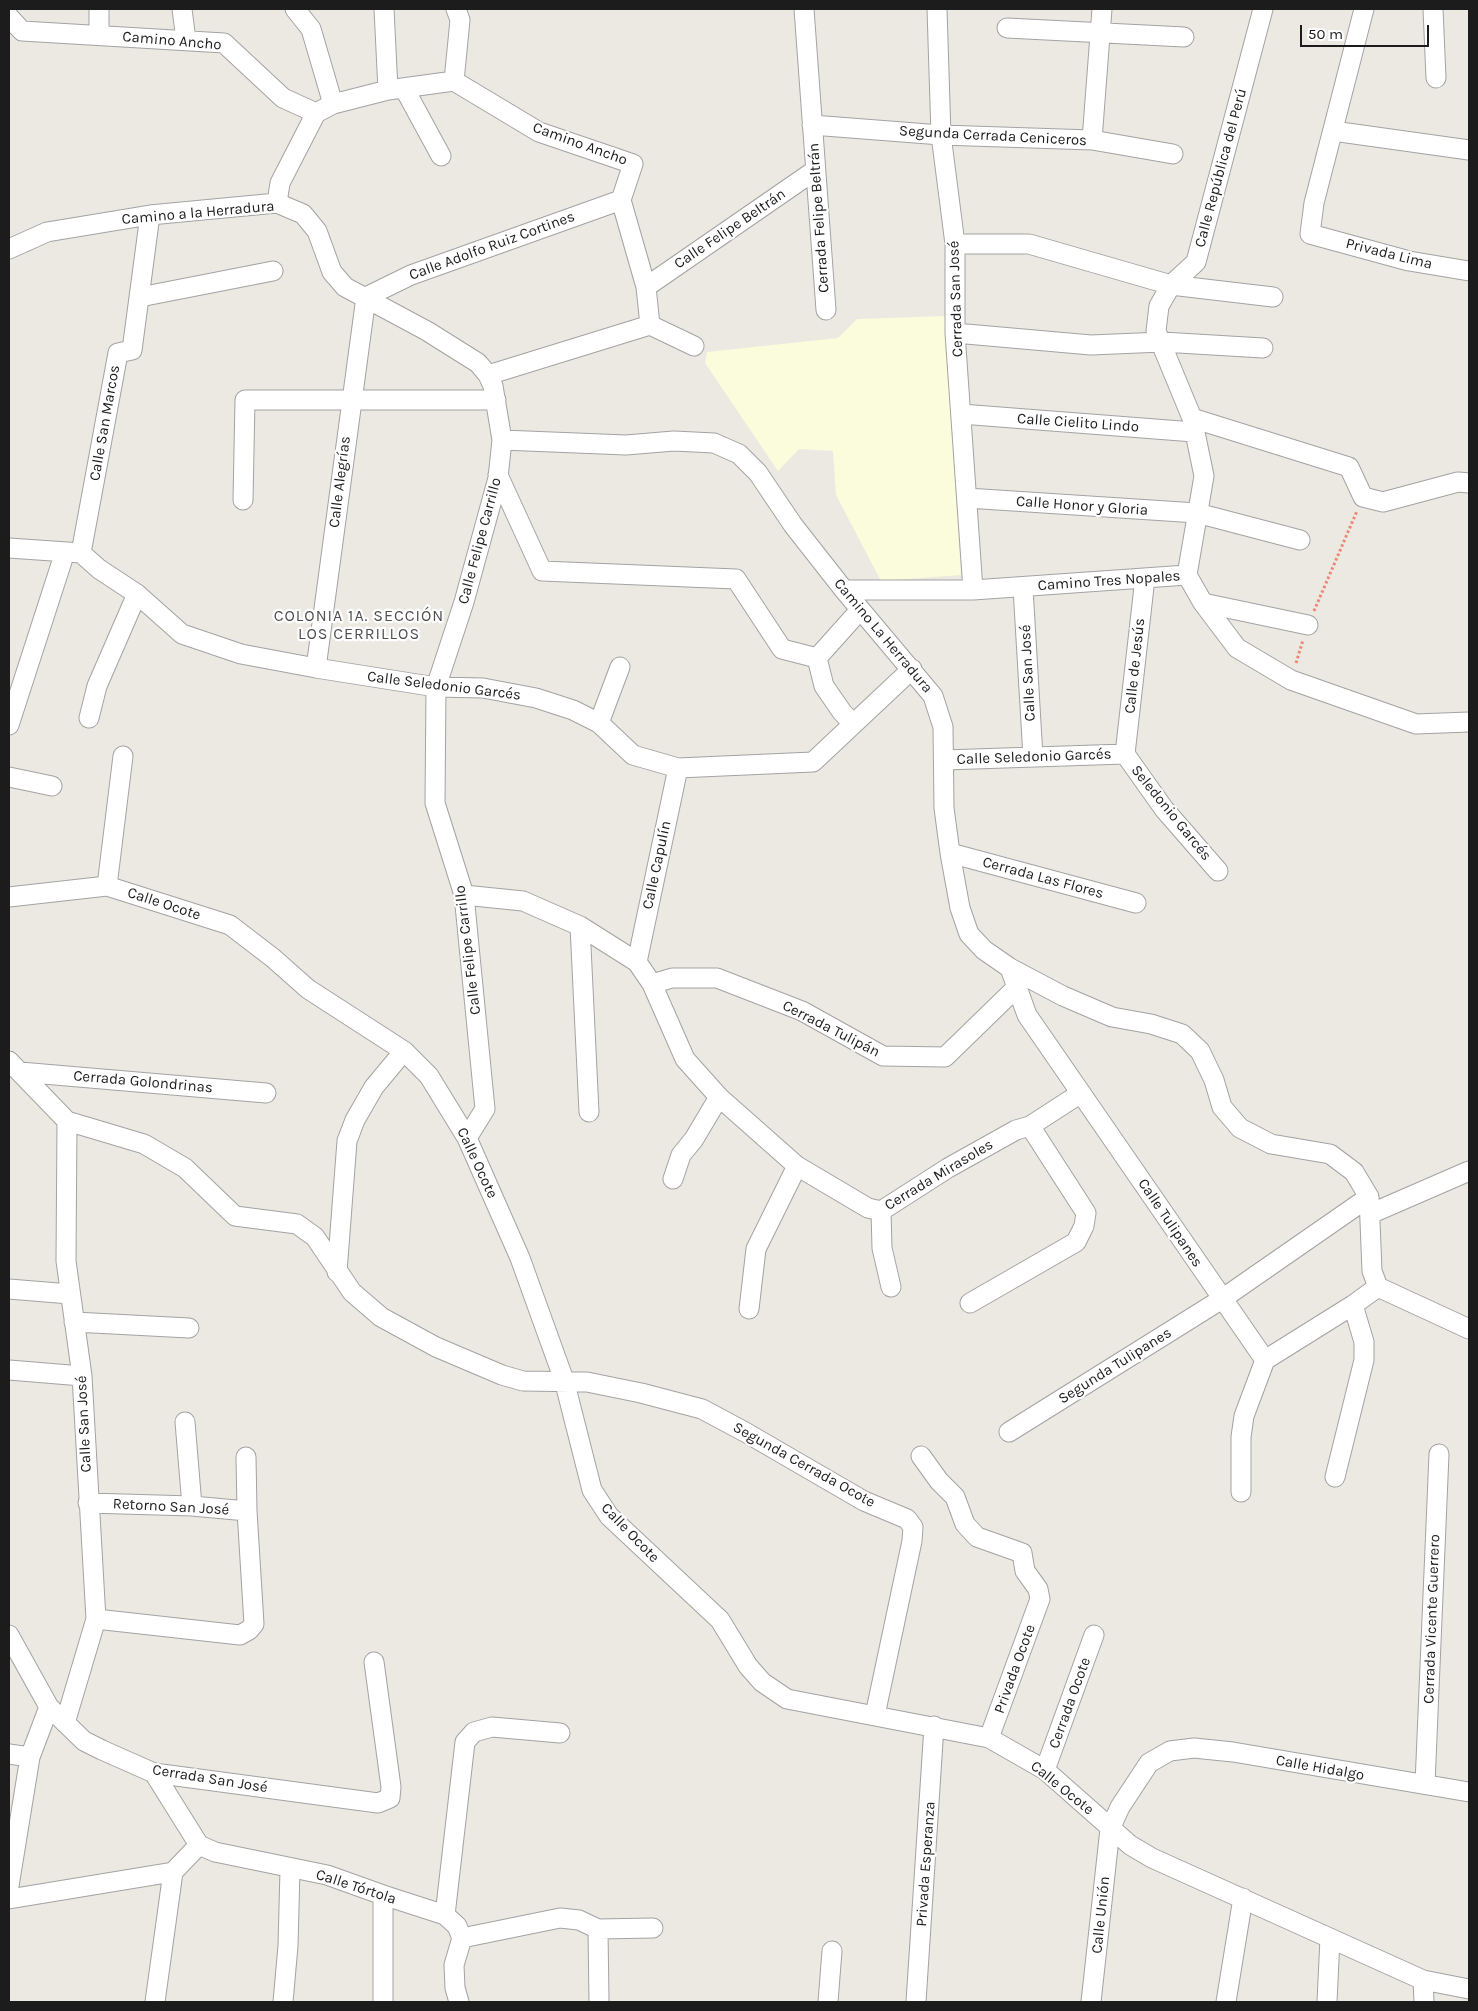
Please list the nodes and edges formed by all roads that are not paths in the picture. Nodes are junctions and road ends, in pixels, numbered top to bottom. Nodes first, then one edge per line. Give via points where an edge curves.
1 (99, 9) edge
2 (182, 9) edge
3 (295, 9) edge
4 (384, 9) edge
5 (456, 9) edge
6 (804, 9) edge
7 (937, 9) edge
8 (1102, 9) edge
9 (1263, 9) edge
10 (1364, 9) edge
11 (1433, 9) edge
12 (9, 17) edge
13 (1006, 28) dead end
14 (1100, 33) junction
15 (99, 35) junction
16 (1184, 37) dead end
17 (186, 40) junction
18 (1436, 78) dead end
19 (454, 81) junction
20 (396, 89) junction
21 (333, 104) junction
22 (316, 114) junction
23 (812, 126) junction
24 (1333, 131) junction
25 (941, 135) junction
26 (1092, 140) junction
27 (1469, 150) edge
28 (1173, 154) dead end
29 (441, 156) dead end
30 (814, 171) junction
31 (621, 200) junction
32 (277, 203) junction
33 (150, 215) junction
34 (955, 244) junction
35 (9, 249) edge
36 (273, 271) dead end
37 (1469, 271) edge
38 (1171, 285) junction
39 (646, 287) junction
40 (140, 297) junction
41 (366, 297) junction
42 (1272, 297) dead end
43 (826, 310) dead end
44 (650, 325) junction
45 (955, 333) junction
46 (1162, 342) junction
47 (694, 346) dead end
48 (1263, 348) dead end
49 (492, 387) junction
50 (351, 399) junction
51 (961, 414) junction
52 (1193, 425) junction
53 (502, 440) junction
54 (498, 475) junction
55 (1469, 483) edge
56 (967, 498) junction
57 (243, 500) dead end
58 (1197, 513) junction
59 (1300, 540) dead end
60 (9, 548) edge
61 (73, 552) junction
62 (1187, 575) junction
63 (1145, 578) junction
64 (1023, 588) junction
65 (844, 590) junction
66 (973, 590) junction
67 (137, 594) junction
68 (1203, 603) junction
69 (860, 610) junction
70 (1308, 625) road end
71 (817, 658) junction
72 (620, 667) dead end
73 (316, 668) junction
74 (912, 669) junction
75 (436, 686) junction
76 (89, 718) dead end
77 (1469, 722) edge
78 (598, 723) junction
79 (853, 724) junction
80 (9, 725) edge
81 (1125, 754) junction
82 (124, 756) dead end
83 (1033, 757) junction
84 (944, 760) junction
85 (678, 768) junction
86 (9, 776) edge
87 (52, 786) dead end
88 (950, 853) junction
89 (1218, 871) dead end
90 (107, 886) junction
91 (464, 895) junction
92 (9, 897) edge
93 (1136, 904) dead end
94 (580, 926) junction
95 (637, 962) junction
96 (1010, 968) junction
97 (652, 984) junction
98 (1017, 988) junction
99 (404, 1051) junction
100 (14, 1066) edge
101 (266, 1093) dead end
102 (1081, 1093) junction
103 (719, 1097) junction
104 (589, 1112) dead end
105 (67, 1122) junction
106 (1030, 1126) junction
107 (467, 1138) junction
108 (797, 1166) junction
109 (1469, 1171) edge
110 (673, 1179) dead end
111 (1369, 1206) junction
112 (881, 1211) junction
113 (337, 1272) junction
114 (890, 1287) dead end
115 (1378, 1287) junction
116 (9, 1289) edge
117 (70, 1294) junction
118 (1222, 1299) junction
119 (970, 1303) dead end
120 (1353, 1305) junction
121 (750, 1310) dead end
122 (74, 1322) junction
123 (189, 1328) dead end
124 (1469, 1329) edge
125 (1265, 1360) junction
126 (9, 1370) edge
127 (82, 1376) junction
128 (564, 1380) junction
129 (185, 1422) dead end
130 (1009, 1432) dead end
131 (1439, 1454) dead end
132 (921, 1456) dead end
133 (246, 1457) dead end
134 (1335, 1477) dead end
135 (1241, 1492) dead end
136 (88, 1503) junction
137 (192, 1506) junction
138 (247, 1511) junction
139 (96, 1619) junction
140 (9, 1635) edge
141 (1094, 1635) dead end
142 (374, 1662) dead end
143 (49, 1707) junction
144 (875, 1715) junction
145 (65, 1723) junction
146 (934, 1726) junction
147 (560, 1733) dead end
148 (989, 1738) junction
149 (1170, 1751) joint
150 (9, 1754) edge
151 (30, 1757) junction
152 (1045, 1770) junction
153 (154, 1773) junction
154 (1425, 1784) junction
155 (1469, 1792) edge
156 (1110, 1829) junction
157 (199, 1845) junction
158 (290, 1869) junction
159 (173, 1872) junction
160 (9, 1886) edge
161 (383, 1896) junction
162 (1243, 1898) junction
163 (9, 1899) edge
164 (445, 1915) junction
165 (653, 1928) dead end
166 (598, 1930) junction
167 (462, 1938) junction
168 (1330, 1938) junction
169 (832, 1951) dead end
170 (1423, 1980) junction
171 (1469, 1989) edge
172 (155, 2002) edge
173 (283, 2002) edge
174 (383, 2002) edge
175 (459, 2002) edge
176 (599, 2002) edge
177 (828, 2002) edge
178 (916, 2002) edge
179 (1092, 2002) edge
180 (1226, 2002) edge
181 (1327, 2002) edge
182 (1424, 2002) edge

1 - 15 street
2 - 17 street
3 - 21 street via 310,29
4 - 20 street
5 - 19 street via 460,20
6 - 23 street
7 - 25 street, Cerrada San José
8 - 14 street
9 - 38 street, Calle República del Perú via 1196,262
10 - 24 street
11 - 18 street
12 - 15 street, Camino Ancho via 22,31
13 - 14 street
14 - 16 street
14 - 26 street
15 - 17 street, Camino Ancho
17 - 22 street, Camino Ancho via 224,43 283,98
19 - 20 street
19 - 31 street, Camino Ancho via 539,132 633,164
20 - 21 street
20 - 29 street
21 - 22 street
22 - 32 street via 280,183
23 - 25 street, Segunda Cerrada Ceniceros
23 - 30 street, Cerrada Felipe Beltrán
24 - 27 street
24 - 37 street, Privada Lima via 1314,203 1310,234 1409,261
25 - 26 street, Segunda Cerrada Ceniceros
25 - 34 street, Cerrada San José
26 - 28 street, Segunda Cerrada Ceniceros
30 - 39 street, Calle Felipe Beltrán
30 - 43 street, Cerrada Felipe Beltrán
31 - 39 street
31 - 41 street, Calle Adolfo Ruiz Cortines via 411,275
32 - 33 street, Camino a la Herradura
32 - 41 street, Camino a la Herradura via 303,214 317,232 332,272 345,287
33 - 35 street, Camino a la Herradura via 47,232
33 - 40 street, Calle San Marcos
34 - 38 street via 1029,244
34 - 45 street, Cerrada San José
36 - 40 street
38 - 42 street
38 - 46 street, Calle República del Perú via 1158,306 1156,331
39 - 44 street
40 - 61 street, Calle San Marcos via 132,350 118,353
41 - 49 street, Camino a la Herradura via 478,363
41 - 50 street, Calle Alegrías
44 - 47 street
44 - 49 street
45 - 46 street via 1091,345
45 - 51 street, Cerrada San José
46 - 48 street
46 - 52 street, Calle República del Perú
49 - 50 street
49 - 53 street
50 - 57 street via 245,400
50 - 73 street, Calle Alegrías
51 - 52 street, Calle Cielito Lindo
51 - 56 street, Cerrada San José
52 - 55 street, Calle Cielito Lindo via 1349,466 1363,497 1383,502 1458,482
52 - 58 street, Calle República del Perú via 1204,476
53 - 54 street, Calle Felipe Carrillo
53 - 65 street, Camino La Herradura via 626,445 674,441 714,443 739,454 758,473 793,525
54 - 71 street via 542,571 736,579 782,649
54 - 75 street, Calle Felipe Carrillo via 464,602
56 - 58 street, Calle Honor y Gloria
56 - 66 street, Cerrada San José
58 - 59 street, Calle Honor y Gloria
58 - 62 street, Calle República del Perú
60 - 61 street
61 - 67 street, Calle Seledonio Garcés
61 - 80 street
62 - 63 street, Camino Tres Nopales
62 - 68 street, Camino Tres Nopales
63 - 64 street, Camino Tres Nopales
63 - 81 street, Calle de Jesús
64 - 66 street, Camino Tres Nopales
64 - 83 street, Calle San José
65 - 66 street, Camino Tres Nopales
65 - 69 street, Camino La Herradura
67 - 73 street, Calle Seledonio Garcés via 182,634 241,654
67 - 76 street via 97,686
68 - 70 street
68 - 77 street, Camino Tres Nopales via 1237,648 1291,680 1416,724
69 - 71 street
69 - 74 street, Camino La Herradura
71 - 79 street via 824,686
72 - 78 street
73 - 75 street, Calle Seledonio Garcés
74 - 79 street, Calle Seledonio Garcés
74 - 84 street, Camino La Herradura via 933,696 942,727
75 - 78 street, Calle Seledonio Garcés via 483,688 536,698 573,710
75 - 91 street, Calle Felipe Carrillo via 436,803
78 - 85 street, Calle Seledonio Garcés via 633,755
79 - 85 street, Calle Seledonio Garcés via 814,762
81 - 83 street, Calle Seledonio Garcés
81 - 89 street, Seledonio Garcés via 1164,809
82 - 90 street
83 - 84 street, Calle Seledonio Garcés
84 - 88 street, Camino La Herradura via 944,808
85 - 95 street, Calle Capulín
86 - 87 street
88 - 93 street, Cerrada Las Flores
88 - 96 street, Camino La Herradura via 968,934
90 - 92 street, Calle Ocote
90 - 99 street, Calle Ocote via 230,925 308,989
91 - 94 street via 522,900
91 - 107 street, Calle Felipe Carrillo via 485,1109
94 - 95 street
94 - 104 street
95 - 97 street, Cerrada Mirasoles
96 - 98 street, Calle Tulipanes
96 - 111 street, Camino La Herradura via 1063,996 1112,1016 1182,1034 1200,1051 1222,1107 1240,1128 1271,1144 1330,1154 1354,1172
97 - 98 street, Cerrada Tulipán via 672,978 717,978 802,1011 883,1056 945,1057
97 - 103 street, Cerrada Mirasoles via 685,1059
98 - 102 street, Calle Tulipanes via 1027,1015
99 - 107 street, Calle Ocote via 429,1076
99 - 113 street via 374,1087 347,1141
100 - 101 street, Cerrada Golondrinas
100 - 105 street
102 - 106 street, Cerrada Mirasoles
102 - 118 street, Calle Tulipanes
103 - 108 street, Cerrada Mirasoles
103 - 110 street via 681,1156
105 - 113 street, Segunda Cerrada Ocote via 144,1144 185,1168 235,1216 297,1224 315,1238
105 - 117 street, Calle San José via 66,1261
106 - 112 street, Cerrada Mirasoles via 1016,1130 948,1168
106 - 119 street via 1086,1213 1084,1226 1076,1242
107 - 128 street, Calle Ocote via 520,1258
108 - 112 street, Cerrada Mirasoles via 868,1208
108 - 121 street via 756,1249
109 - 111 street, Segunda Tulipanes
111 - 115 street via 1372,1271
111 - 118 street, Segunda Tulipanes
112 - 114 street via 882,1248
113 - 128 street, Segunda Cerrada Ocote via 352,1292 381,1317 436,1348 502,1375 540,1382
115 - 120 street
115 - 124 street
116 - 117 street
117 - 122 street, Calle San José
118 - 125 street, Calle Tulipanes
118 - 130 street, Segunda Tulipanes
120 - 125 street
120 - 134 street via 1364,1342 1364,1360
122 - 123 street
122 - 127 street, Calle San José
125 - 135 street via 1244,1416
126 - 127 street
127 - 136 street, Calle San José
128 - 144 street, Calle Ocote via 592,1490 609,1516 720,1620 748,1666 762,1682 787,1699
128 - 144 street, Segunda Cerrada Ocote via 641,1393 702,1410 864,1501 907,1519 913,1527 912,1541
129 - 137 street
131 - 154 street, Cerrada Vicente Guerrero
132 - 148 street, Privada Ocote via 955,1497 965,1524 977,1537 1022,1553 1025,1571 1038,1589 1040,1599
133 - 138 street
136 - 137 street, Retorno San José
136 - 139 street, Calle San José
137 - 138 street, Retorno San José
138 - 139 street, Retorno San José via 254,1624 249,1630 240,1635
139 - 145 street, Calle San José
140 - 143 street, Cerrada San José
141 - 152 street, Cerrada Ocote
142 - 153 street, Cerrada San José via 390,1798 378,1803
143 - 145 street, Cerrada San José
143 - 151 street
144 - 146 street, Calle Ocote
145 - 153 street, Cerrada San José via 84,1741
146 - 148 street, Calle Ocote
146 - 178 street, Privada Esperanza
147 - 164 street via 492,1727 474,1732 465,1742
148 - 152 street, Calle Ocote
149 - 154 street, Calle Hidalgo via 1194,1748 1232,1752
149 - 156 street, Calle Unión via 1150,1763 1120,1807
150 - 151 street
151 - 160 street
152 - 156 street, Calle Ocote
153 - 157 street
154 - 155 street, Calle Hidalgo
156 - 162 street, Calle Ocote via 1152,1858
156 - 179 street, Calle Unión
157 - 158 street, Calle Tórtola via 215,1852
157 - 159 street
158 - 161 street, Calle Tórtola via 327,1875
158 - 173 street
159 - 163 street
159 - 172 street
161 - 164 street, Calle Tórtola
161 - 174 street
162 - 168 street, Calle Ocote
162 - 180 street
164 - 167 street via 457,1926
165 - 166 street
166 - 167 street via 579,1920 560,1918
166 - 176 street
167 - 175 street via 454,1965
168 - 170 street, Calle Ocote
168 - 181 street
169 - 177 street
170 - 171 street, Calle Ocote
170 - 182 street

